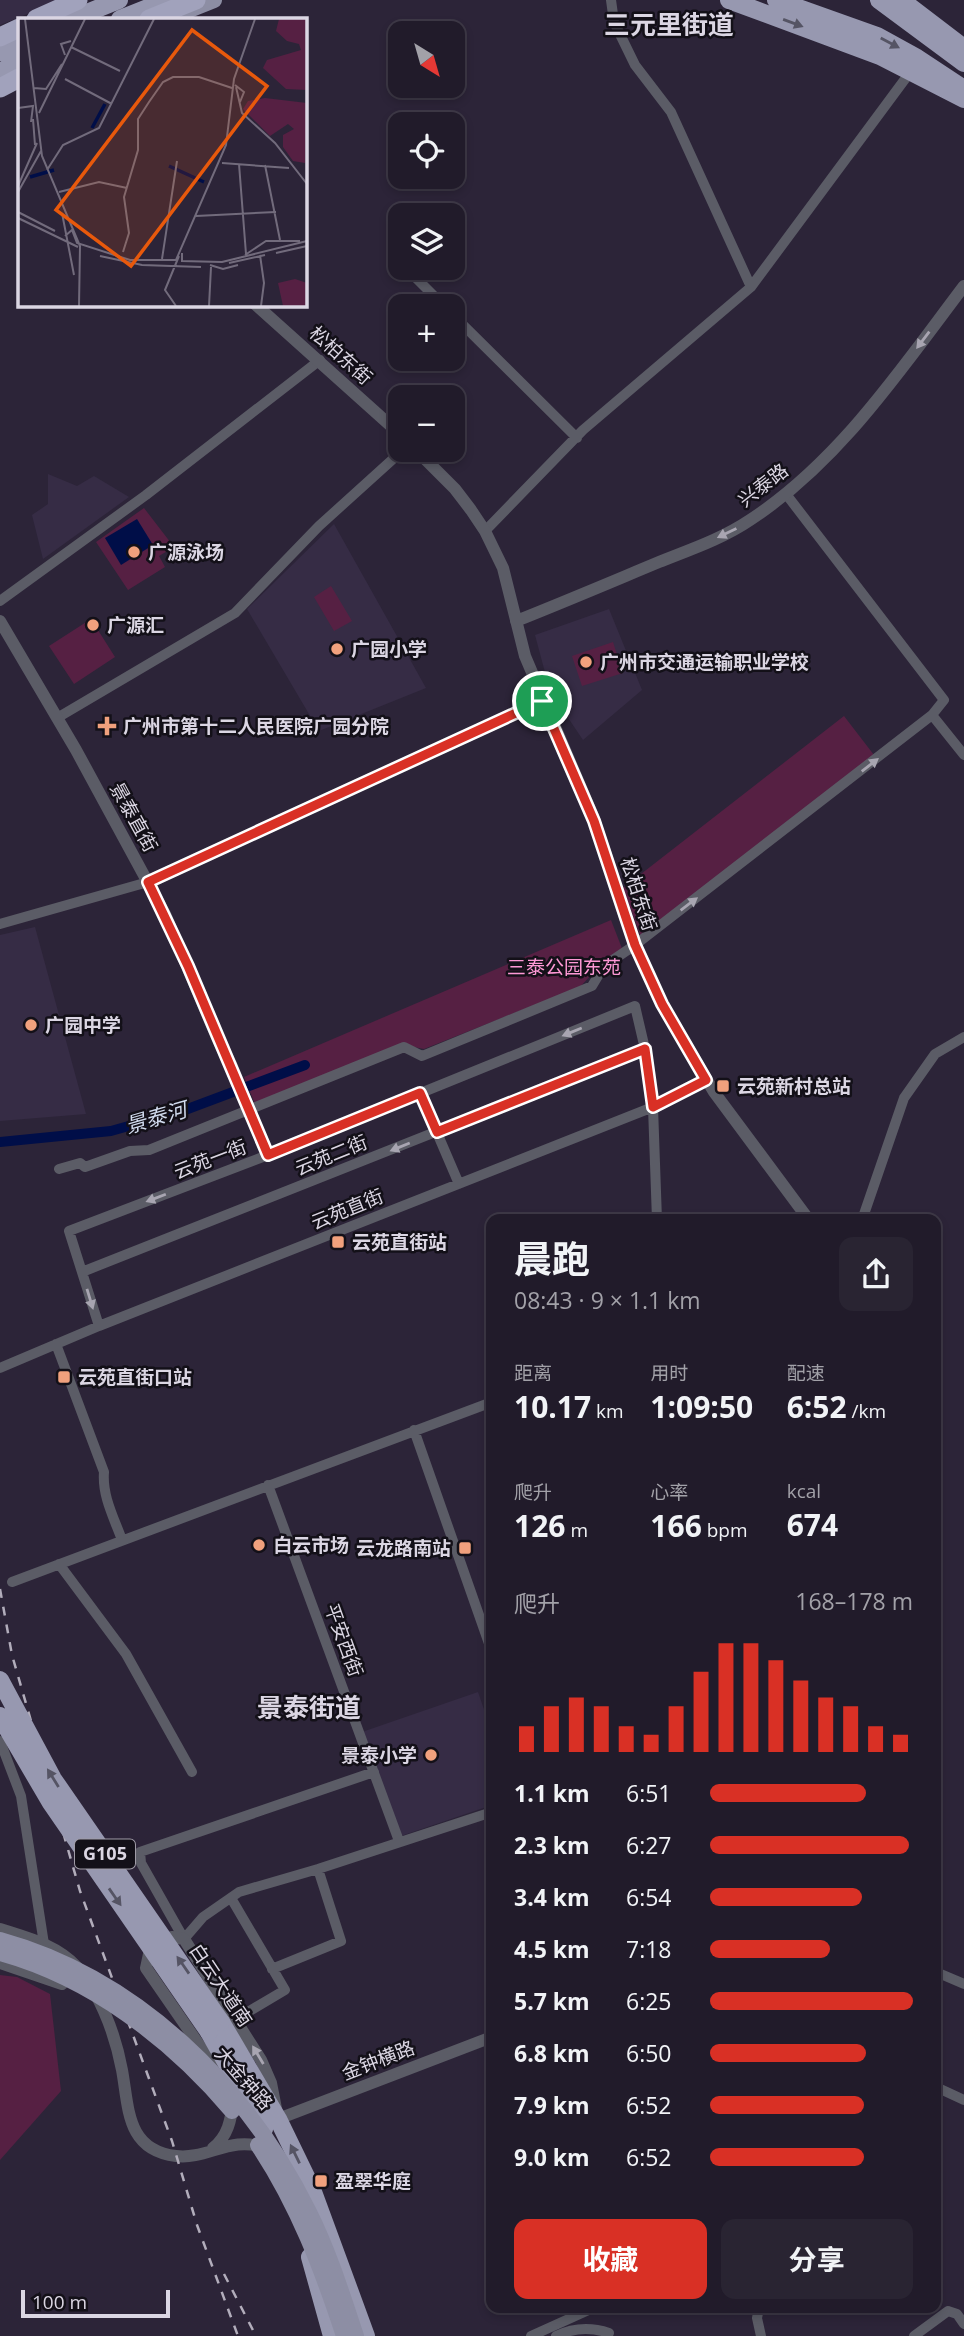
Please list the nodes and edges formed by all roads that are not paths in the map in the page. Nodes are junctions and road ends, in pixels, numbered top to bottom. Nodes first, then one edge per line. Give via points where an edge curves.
1 (63, 0) edge
2 (78, 0) edge
3 (119, 0) edge
4 (190, 0) edge
5 (196, 0) edge
6 (215, 0) edge
7 (611, 0) edge
8 (729, 0) edge
9 (776, 0) edge
10 (879, 0) edge
11 (901, 0) edge
12 (171, 14) edge
13 (25, 18) edge
14 (38, 18) edge
15 (74, 18) edge
16 (130, 18) edge
17 (151, 18) edge
18 (18, 21) edge
19 (18, 28) edge
20 (0, 30) edge
21 (0, 37) edge
22 (18, 43) edge
23 (0, 52) edge
24 (962, 57) edge
25 (18, 63) edge
26 (911, 71) junction
27 (0, 72) edge
28 (18, 79) edge
29 (18, 87) edge
30 (0, 88) edge
31 (964, 89) edge
32 (0, 96) edge
33 (964, 99) edge
34 (418, 280) edge
35 (964, 286) edge
36 (751, 287) junction
37 (432, 294) edge
38 (257, 306) edge
39 (465, 327) edge
40 (320, 360) junction
41 (388, 423) edge
42 (577, 438) junction
43 (390, 462) edge
44 (428, 462) edge
45 (786, 494) junction
46 (485, 531) junction
47 (0, 601) edge
48 (0, 621) edge
49 (516, 621) junction
50 (542, 701) junction
51 (933, 715) junction
52 (57, 718) junction
53 (964, 755) edge
54 (148, 882) junction
55 (0, 924) edge
56 (635, 945) junction
57 (964, 1037) edge
58 (645, 1049) junction
59 (706, 1080) junction
60 (420, 1093) junction
61 (653, 1107) junction
62 (249, 1111) junction
63 (437, 1132) junction
64 (268, 1155) junction
65 (59, 1169) dead end
66 (459, 1184) junction
67 (657, 1214) edge
68 (804, 1214) edge
69 (864, 1214) edge
70 (82, 1272) junction
71 (99, 1326) junction
72 (56, 1344) junction
73 (0, 1368) edge
74 (486, 1404) edge
75 (414, 1430) junction
76 (268, 1485) junction
77 (122, 1540) junction
78 (59, 1564) junction
79 (12, 1582) dead end
80 (486, 1635) edge
81 (0, 1680) edge
82 (0, 1716) edge
83 (0, 1741) edge
84 (192, 1772) dead end
85 (374, 1772) junction
86 (486, 1814) edge
87 (399, 1842) junction
88 (318, 1869) junction
89 (231, 1898) junction
90 (0, 1929) edge
91 (184, 1939) junction
92 (0, 1940) edge
93 (44, 1944) junction
94 (0, 1953) edge
95 (0, 1962) edge
96 (272, 1969) junction
97 (941, 1974) edge
98 (964, 1984) edge
99 (105, 2011) junction
100 (222, 2024) junction
101 (486, 2039) edge
102 (941, 2089) edge
103 (234, 2095) junction
104 (964, 2100) edge
105 (278, 2119) junction
106 (210, 2150) junction
107 (276, 2157) junction
108 (582, 2313) edge
109 (758, 2313) edge
110 (964, 2323) edge
111 (609, 2333) dead end
112 (332, 2336) edge
113 (344, 2336) edge
114 (356, 2336) edge
115 (366, 2336) edge
116 (531, 2336) edge
117 (556, 2336) edge
118 (761, 2336) edge
119 (914, 2336) edge

1 - 13 main road
2 - 14 highway
3 - 15 highway
4 - 12 main road
5 - 17 highway, bridge
6 - 12 main road
7 - 36 street via 614,22 635,65 671,112
8 -> 26 highway
9 -> 31 highway via 877,36
10 - 24 highway
11 - 24 highway
12 - 16 highway
18 - 20 main road
19 - 21 highway
22 - 23 highway
25 - 27 highway
26 - 33 highway
26 - 36 street
28 - 30 highway
29 - 32 main road
34 - 37 street
35 -> 45 street, 兴泰路 via 860,419
36 - 42 street
38 - 40 street, 松柏东街
39 - 42 street
40 - 41 street, 松柏东街
40 - 47 street
42 - 46 street
43 - 52 street via 319,526 235,613
44 - 46 street, 松柏东街 via 455,489
45 -> 49 street, 兴泰路 via 748,522 706,543
45 - 51 street via 944,700
46 - 49 street, 松柏东街 via 503,568
48 - 52 street, 景泰直街
49 - 50 street, 松柏东街
50 - 54 street
50 - 56 street, 松柏东街 via 594,821
51 - 53 street
56 -> 51 street
52 - 54 street, 景泰直街
54 - 55 street
54 - 62 street, 景泰直街 via 173,930
56 - 59 street, 松柏东街 via 662,1004
56 - 62 street via 604,966 592,986 422,1056 404,1047
57 - 69 street via 935,1054 904,1098
58 -> 60 street, 云苑一街 via 635,1006
58 - 61 street
58 - 63 street, 云苑二街
59 - 61 street, 云苑直街
59 - 68 street, 松柏东街
60 - 63 street
60 - 64 street, 云苑一街
61 - 66 street, 云苑直街
61 - 67 street
62 - 64 street, 景泰直街
62 - 65 street via 149,1150
63 - 66 street
63 -> 70 street, 云苑二街
64 -> 70 street, 云苑一街 via 69,1231
66 - 71 street, 云苑直街
70 -> 71 street
71 - 72 street, 云苑直街
72 - 73 street, 云苑直街
72 - 77 street via 104,1472 103,1485
74 - 75 street
75 - 76 street
75 - 80 street
76 - 77 street
76 - 85 street, 平安西街
77 - 78 street
78 - 79 street
78 - 84 street via 126,1654
100 -> 81 highway, 白云大道南 / G105, bridge via 53,1779
82 -> 100 highway, 白云大道南 / G105, bridge via 51,1803
83 - 93 street via 21,1796
85 - 87 street, 平安西街
85 - 91 street via 140,1852 141,1863
86 - 87 street
87 - 88 street
88 - 89 street
88 - 96 street via 341,1941
89 - 91 street
89 - 96 street
90 - 93 street
91 - 100 street
91 - 103 street via 172,1937 158,1946 149,1954 146,1968
92 - 114 main road, 大金钟路, bridge via 36,1951 103,1984 159,2023 212,2071 258,2126 295,2184 329,2257
93 - 99 street via 86,1977
94 - 113 main road, 大金钟路, bridge via 31,1962 97,1995 180,2056 220,2097 289,2196
95 - 99 street via 77,1990
96 - 100 street via 285,1990
97 - 98 street
99 - 106 street via 133,2128 147,2146 166,2155 182,2157
105 -> 100 highway, 白云大道南 / G105
100 - 107 highway, 白云大道南 / G105
101 - 105 street, 金钟横路
102 - 104 street
103 - 106 street via 231,2122
103 - 107 street
115 -> 105 highway, 白云大道南 / G105 via 319,2203
106 - 107 street via 245,2143 268,2149
107 - 112 highway, 白云大道南 / G105
108 - 116 street
109 - 118 street
110 - 119 street via 948,2311
111 - 117 street via 568,2330

